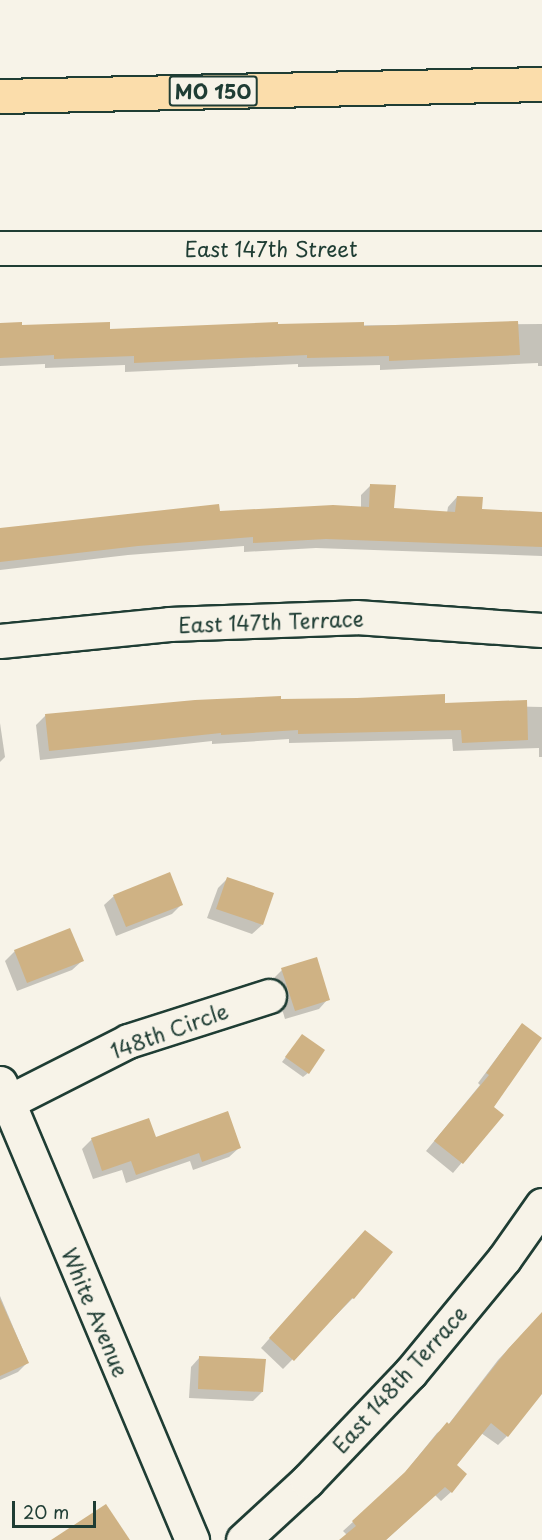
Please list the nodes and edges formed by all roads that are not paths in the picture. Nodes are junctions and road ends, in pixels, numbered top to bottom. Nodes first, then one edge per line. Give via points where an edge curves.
1 (542, 84) edge
2 (0, 96) edge
3 (0, 248) edge
4 (542, 248) edge
5 (542, 630) edge
6 (0, 641) edge
7 (269, 996) dead end
8 (2, 1096) edge
9 (542, 1205) edge
10 (192, 1540) edge
11 (243, 1540) edge

1 - 2 main road, MO 150
3 - 4 street, East 147th Street
5 - 6 street, East 147th Terrace via 356,617 169,624
7 - 8 street, 148th Circle via 128,1041
8 - 10 street, White Avenue
9 - 11 street, East 148th Terrace via 410,1373 307,1481

